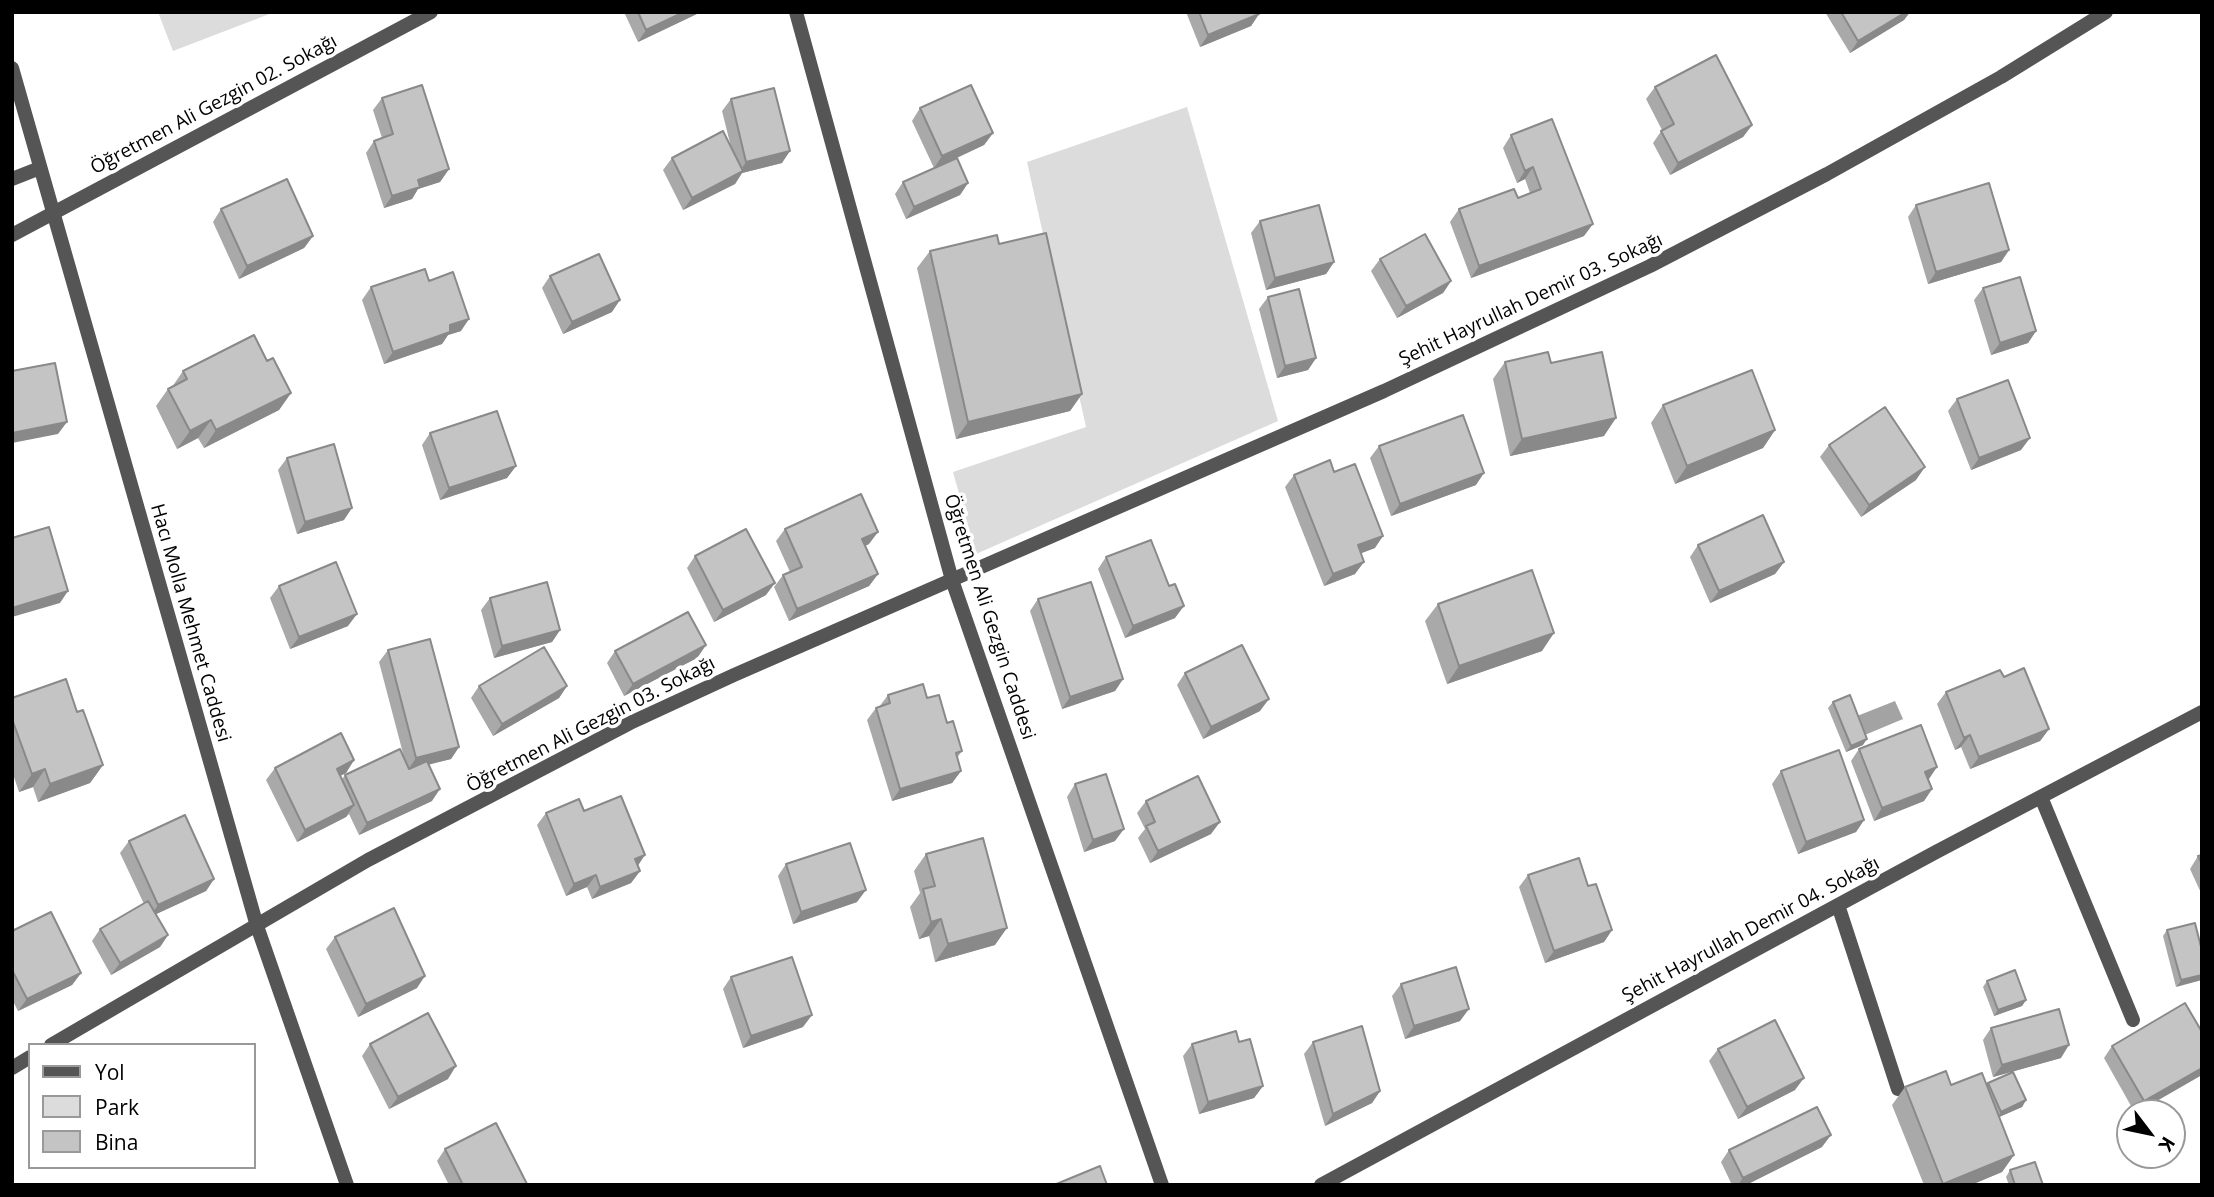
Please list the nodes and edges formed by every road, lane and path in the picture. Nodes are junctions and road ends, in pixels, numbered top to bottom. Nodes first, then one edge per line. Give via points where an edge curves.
1 (431, 12) edge
2 (796, 12) edge
3 (2106, 12) edge
4 (12, 68) edge
5 (40, 168) junction
6 (12, 179) edge
7 (52, 212) junction
8 (12, 235) edge
9 (952, 580) junction
10 (2202, 712) edge
11 (2041, 797) junction
12 (1838, 905) junction
13 (257, 926) junction
14 (2133, 1020) dead end
15 (54, 1043) edge
16 (28, 1059) edge
17 (12, 1068) edge
18 (1899, 1089) dead end
19 (347, 1185) edge
20 (1162, 1185) edge
21 (1321, 1185) edge

1 - 7 street, Öğretmen Ali Gezgin 02. Sokağı
2 - 9 street, Öğretmen Ali Gezgin Caddesi
3 - 9 street, Şehit Hayrullah Demir 03. Sokağı via 1827,174 1650,266 1384,391
4 - 5 street, Hacı Molla Mehmet Caddesi
5 - 6 street
5 - 7 street, Hacı Molla Mehmet Caddesi
7 - 8 street, Öğretmen Ali Gezgin 02. Sokağı
7 - 13 street, Hacı Molla Mehmet Caddesi
9 - 13 street, Öğretmen Ali Gezgin 03. Sokağı via 629,723 368,860
9 - 20 street, Öğretmen Ali Gezgin Caddesi
10 - 11 street, Şehit Hayrullah Demir 04. Sokağı
11 - 12 street, Şehit Hayrullah Demir 04. Sokağı
11 - 14 street
12 - 18 street
12 - 21 street, Şehit Hayrullah Demir 04. Sokağı
13 - 15 street, Öğretmen Ali Gezgin 03. Sokağı
13 - 19 street, Hacı Molla Mehmet Caddesi
16 - 17 street

